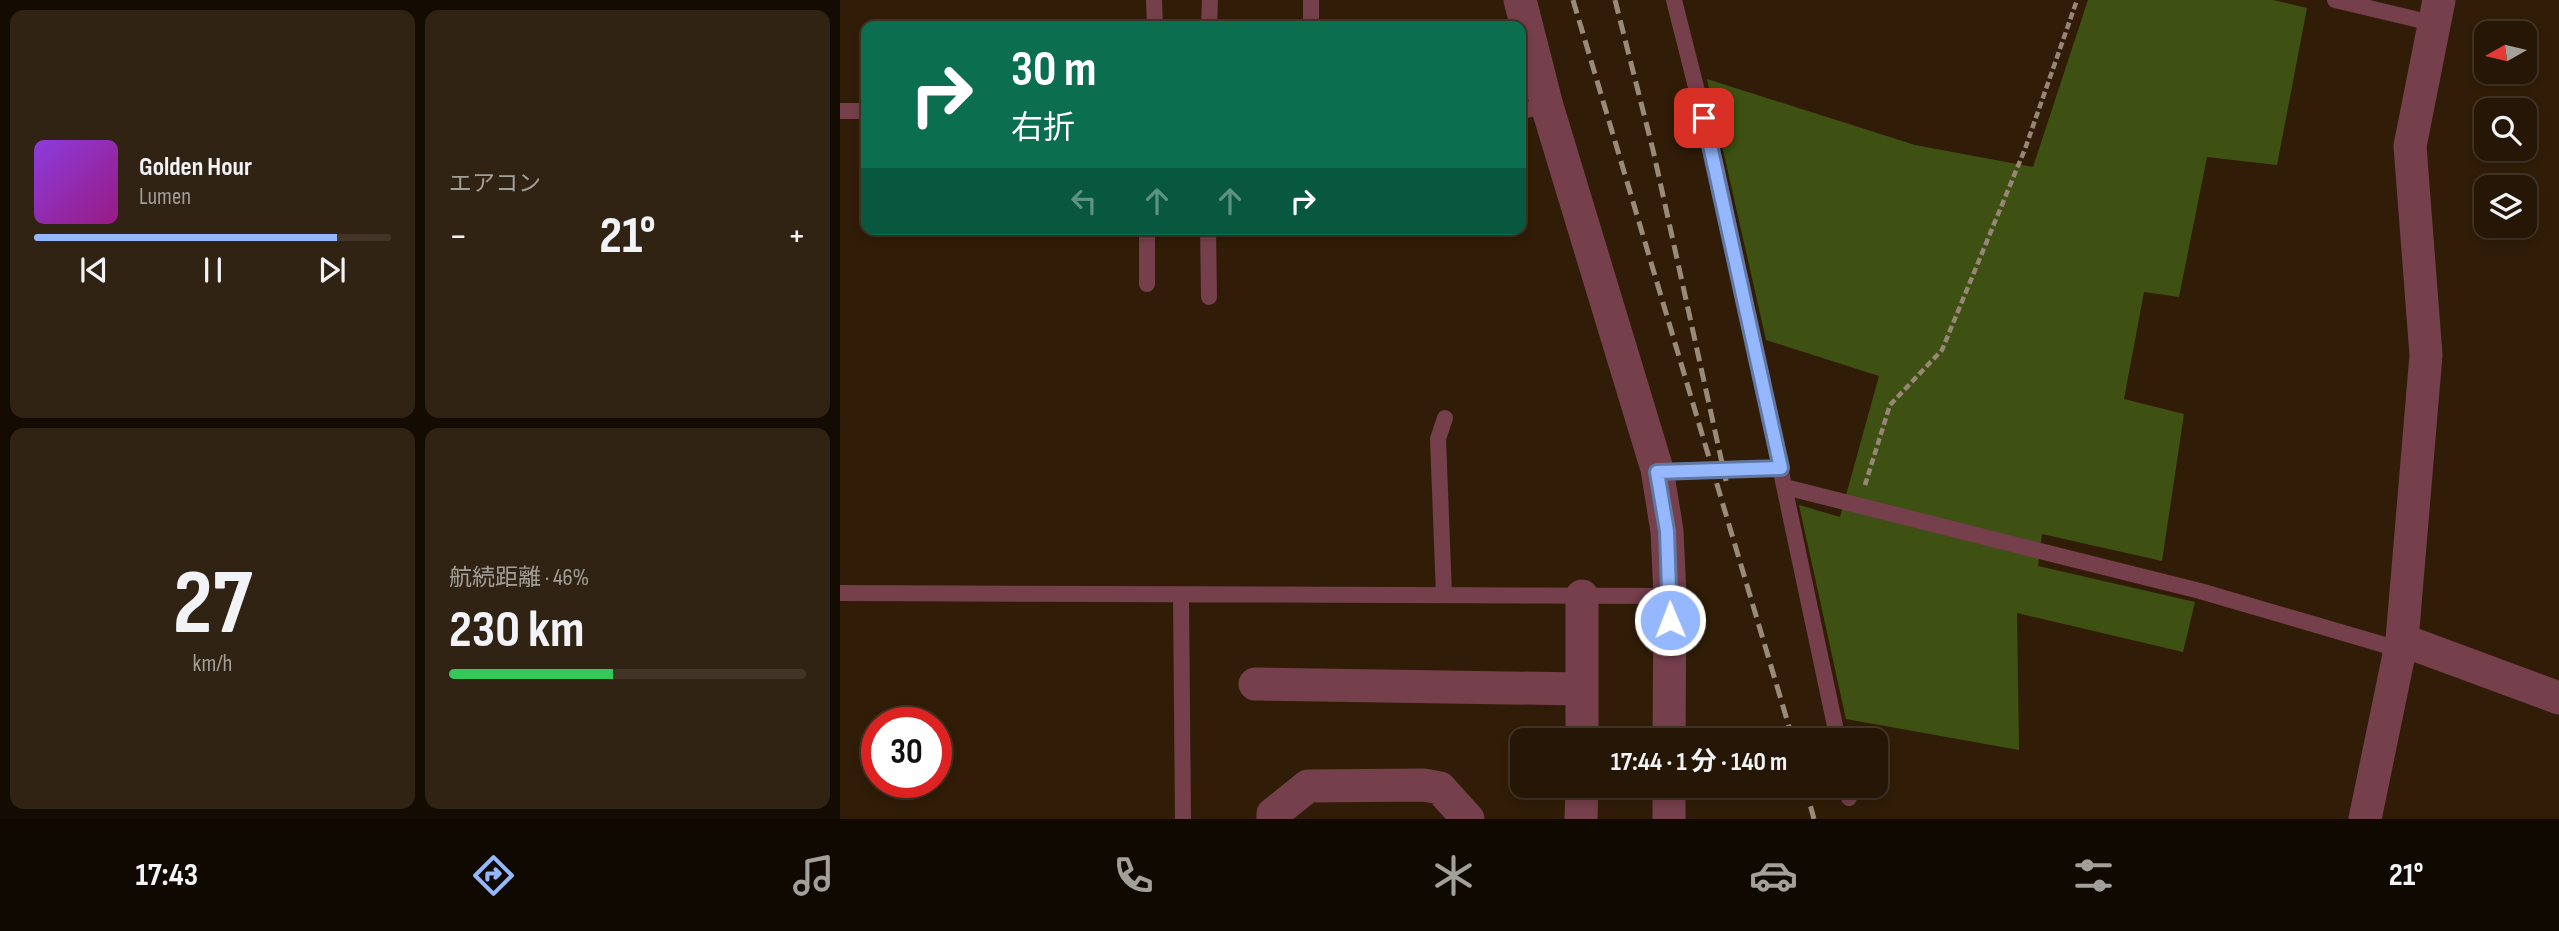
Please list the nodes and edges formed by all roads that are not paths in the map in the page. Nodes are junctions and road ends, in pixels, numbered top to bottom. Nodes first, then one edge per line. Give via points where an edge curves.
1 (1154, 0) edge
2 (1210, 0) edge
3 (1311, 0) edge
4 (1520, 0) edge
5 (1674, 0) edge
6 (2336, 0) edge
7 (2437, 12) edge
8 (1155, 21) edge
9 (1209, 21) edge
10 (1311, 21) edge
11 (1523, 21) edge
12 (1526, 47) edge
13 (1534, 109) edge
14 (840, 111) edge
15 (861, 111) edge
16 (1147, 235) edge
17 (1208, 235) edge
18 (1147, 284) dead end
19 (1209, 297) dead end
20 (1445, 418) dead end
21 (1781, 468) junction
22 (1657, 472) junction
23 (1786, 487) junction
24 (840, 593) edge
25 (1181, 595) junction
26 (1444, 595) junction
27 (1582, 596) junction
28 (1670, 596) junction
29 (2402, 640) junction
30 (1255, 684) dead end
31 (1582, 689) junction
32 (2559, 698) edge
33 (1582, 728) edge
34 (1670, 728) edge
35 (1836, 728) edge
36 (1581, 798) edge
37 (1669, 798) edge
38 (1183, 819) edge
39 (1273, 819) edge
40 (1468, 819) edge
41 (1581, 819) edge
42 (1669, 819) edge
43 (2365, 819) edge

1 - 8 lane
2 - 9 lane
3 - 10 lane
4 - 11 street
5 - 21 lane via 1716,166
6 - 7 lane
7 - 29 street via 2410,146 2426,355
12 - 13 street
13 - 22 street
14 - 15 lane
16 - 18 lane
17 - 19 lane
20 - 26 lane via 1438,439
21 - 22 lane
21 - 23 lane
22 - 28 street via 1667,531
23 - 29 lane via 2200,591 2388,646
23 - 35 lane
24 - 25 lane
25 - 26 lane
25 - 38 lane
26 - 27 lane
27 - 28 lane
27 - 31 street
28 - 34 street
29 - 32 street
29 - 43 street
30 - 31 street
31 - 33 street
36 - 41 street
37 - 42 street
39 - 40 street via 1273,814 1308,786 1424,785 1440,788

